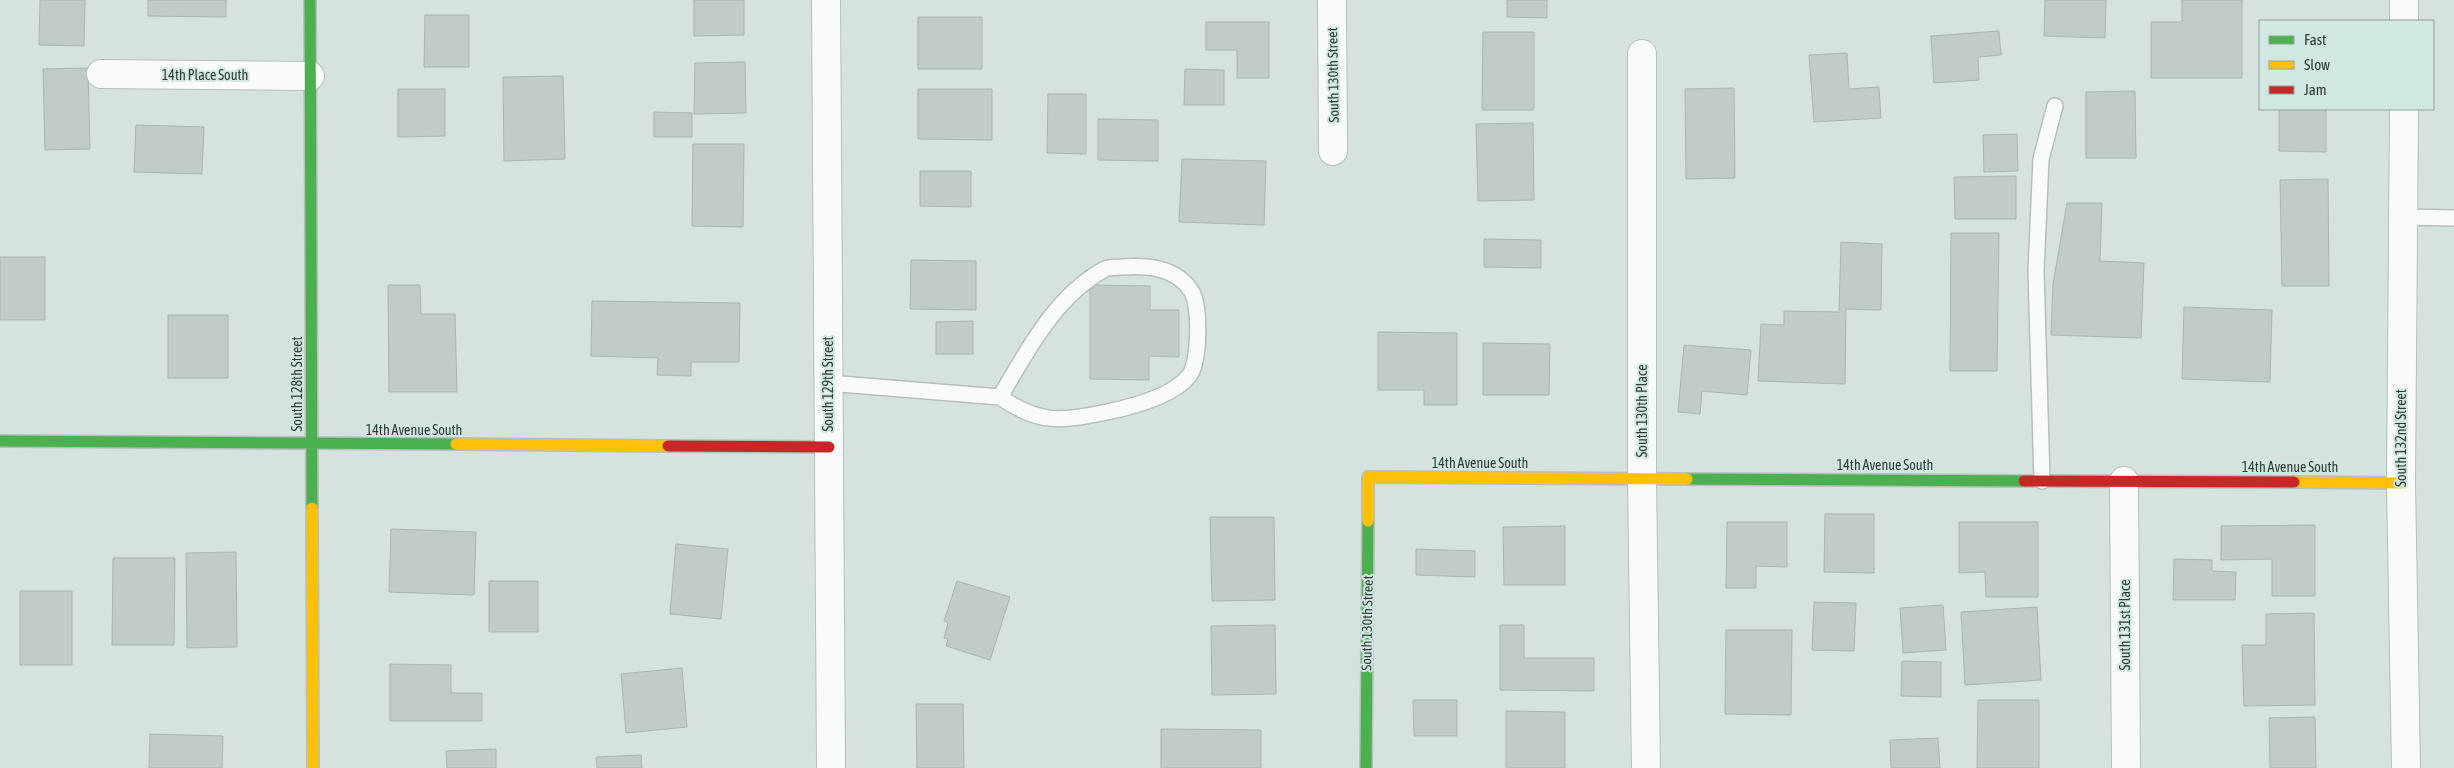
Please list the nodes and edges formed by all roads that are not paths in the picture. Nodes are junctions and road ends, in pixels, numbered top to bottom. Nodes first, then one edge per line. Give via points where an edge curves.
1 (310, 0) edge
2 (826, 0) edge
3 (1332, 0) edge
4 (2404, 0) edge
5 (2404, 20) edge
6 (1642, 54) dead end
7 (101, 74) dead end
8 (310, 76) junction
9 (2055, 106) dead end
10 (2404, 110) edge
11 (1334, 151) dead end
12 (2403, 217) junction
13 (2454, 218) edge
14 (828, 383) junction
15 (1000, 397) junction
16 (0, 441) edge
17 (312, 445) junction
18 (829, 447) junction
19 (1368, 477) joint
20 (1642, 479) junction
21 (2042, 481) junction
22 (2124, 481) junction
23 (2401, 482) junction
24 (313, 768) edge
25 (831, 768) edge
26 (1366, 768) edge
27 (1646, 768) edge
28 (2126, 768) edge
29 (2406, 768) edge

1 - 8 street, South 128th Street
2 - 14 street, South 129th Street
3 - 11 street, South 130th Street
4 - 5 street
6 - 20 street, South 130th Place
7 - 8 street, 14th Place South
8 - 17 street, South 128th Street
9 - 21 lane via 2041,159 2036,271
10 - 12 street, South 132nd Street
12 - 13 lane
12 - 23 street, South 132nd Street
14 - 15 lane
14 - 18 street, South 129th Street
15 - 15 lane via 1013,407 1035,416 1064,420 1133,407 1176,388 1189,376 1196,356 1198,326 1191,290 1174,274 1146,265 1105,268 1050,315
16 - 17 street, 14th Avenue South
17 - 18 street, 14th Avenue South
17 - 24 street, South 128th Street
18 - 25 street, South 129th Street
19 - 20 street, 14th Avenue South
19 - 26 street, South 130th Street
20 - 21 street, 14th Avenue South
20 - 27 street, South 130th Place
21 - 22 street, 14th Avenue South
22 - 23 street, 14th Avenue South
22 - 28 street, South 131st Place
23 - 29 street, South 132nd Street

